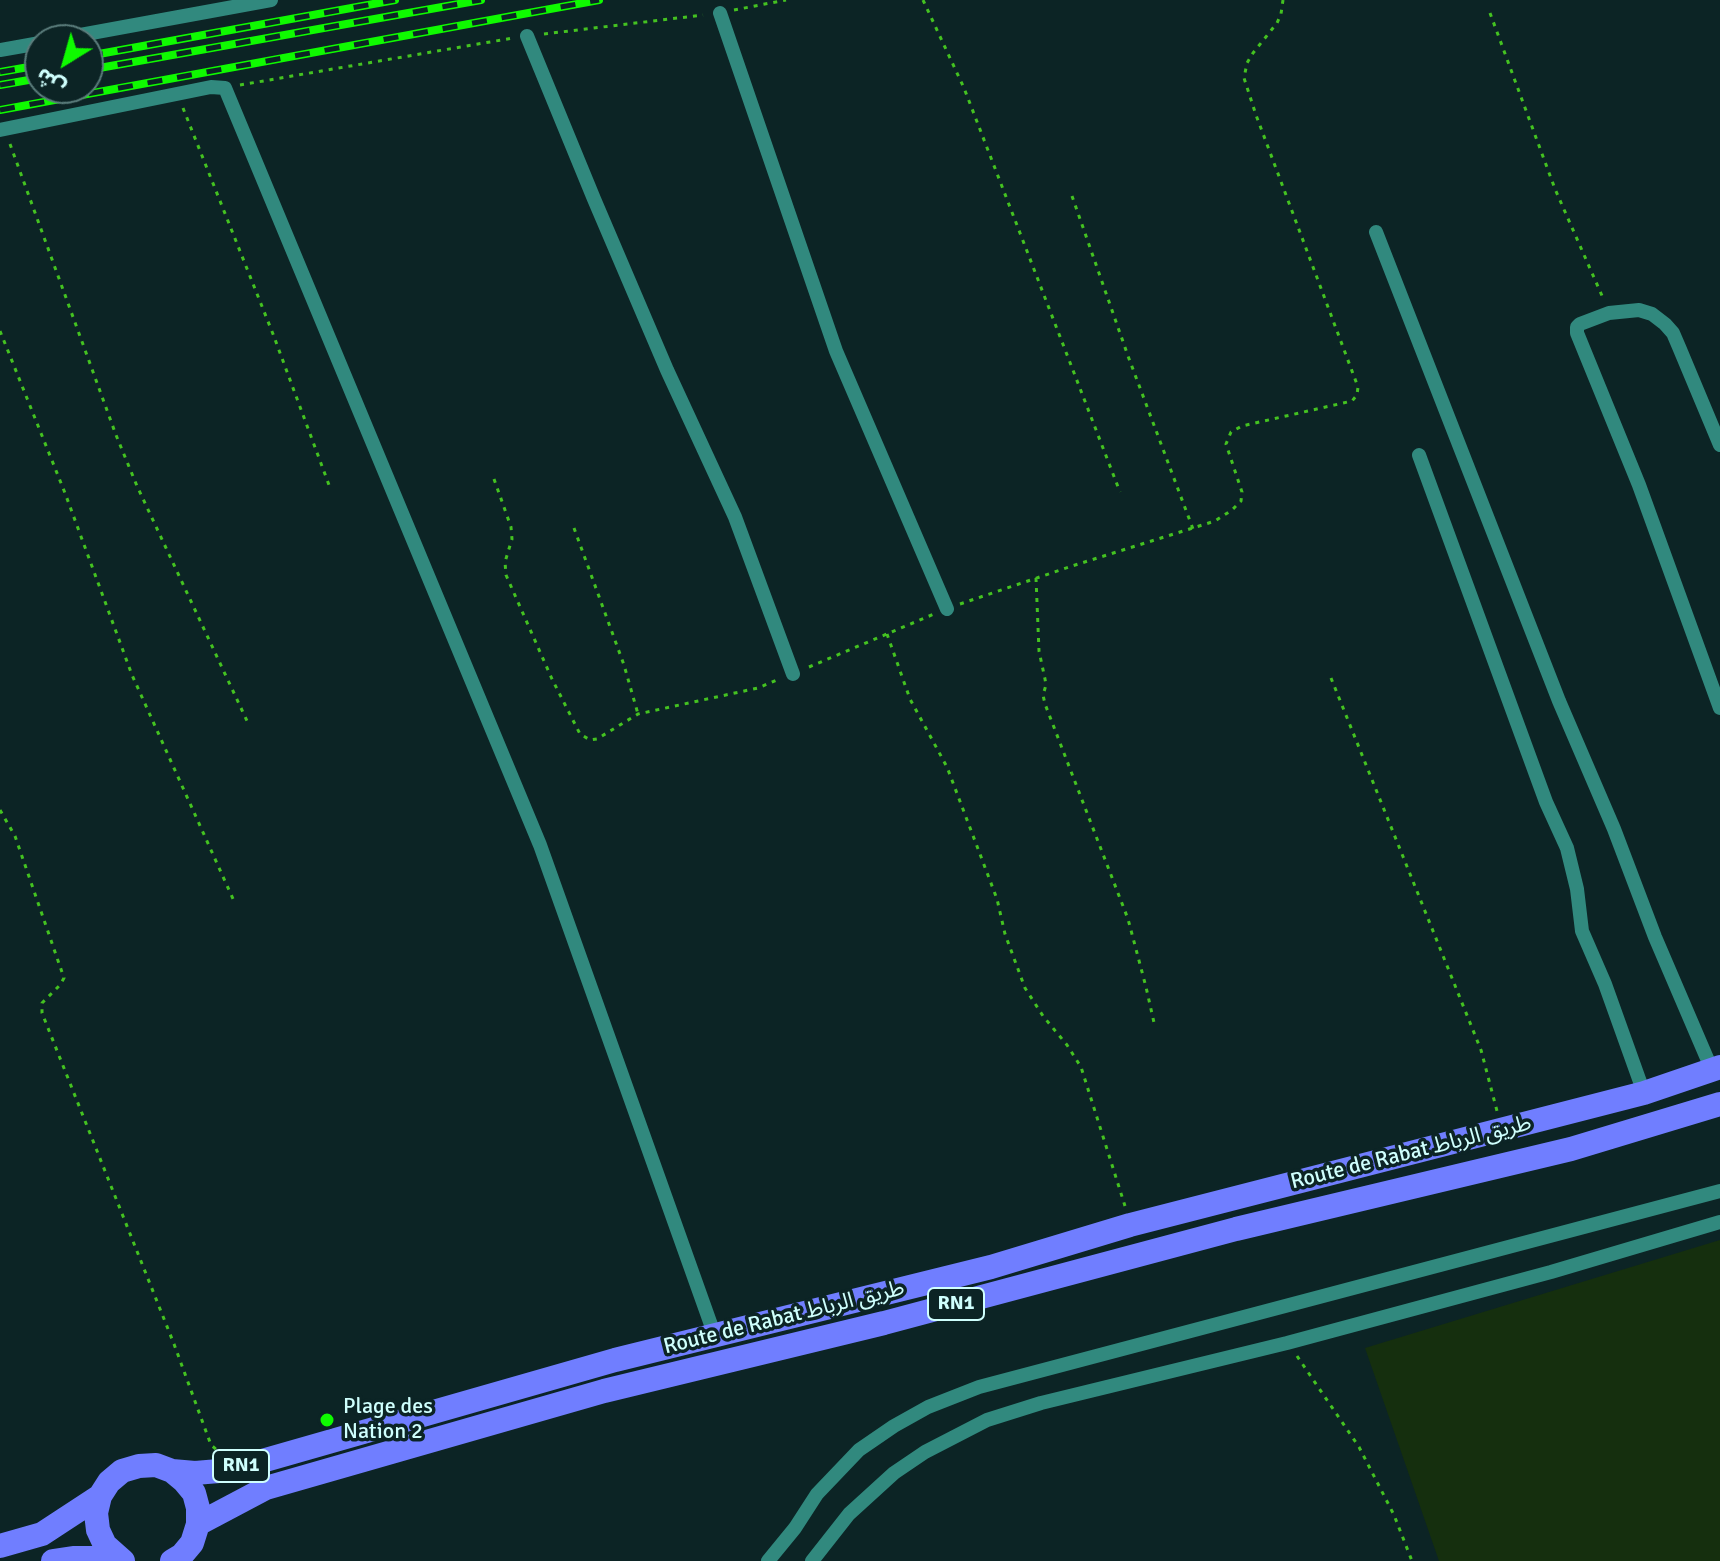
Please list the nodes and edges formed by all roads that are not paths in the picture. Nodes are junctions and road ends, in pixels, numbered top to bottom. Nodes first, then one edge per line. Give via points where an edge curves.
1 (271, 0) edge
2 (720, 13) road end
3 (104, 31) edge
4 (527, 36) road end
5 (24, 46) edge
6 (0, 50) edge
7 (2, 130) edge
8 (1376, 232) dead end
9 (1720, 445) edge
10 (1419, 455) dead end
11 (947, 609) road end
12 (793, 674) road end
13 (1720, 708) edge
14 (1716, 1069) edge
15 (1644, 1093) junction
16 (1720, 1104) edge
17 (1720, 1191) edge
18 (1720, 1222) edge
19 (715, 1336) junction
20 (172, 1471) junction
21 (100, 1496) junction
22 (196, 1543) edge
23 (0, 1546) edge
24 (120, 1559) edge
25 (53, 1561) edge
26 (172, 1561) edge
27 (768, 1561) edge
28 (812, 1561) edge

1 - 3 street
2 - 11 street via 836,351
4 - 12 street via 636,299 735,517
5 - 6 street
7 - 19 street via 225,88 540,845
8 - 14 street via 1559,701 1655,937
9 - 13 street via 1673,333 1652,314 1609,313 1577,327
10 - 15 street via 1567,848 1582,931
14 - 15 highway, Route de Rabat طريق الرباط / RN1
15 - 19 highway, Route de Rabat طريق الرباط / RN1
16 - 22 highway, Route de Rabat طريق الرباط / RN1 via 1571,1149 604,1391 266,1488
17 - 27 street via 979,1387 928,1407 859,1450 817,1494
18 - 28 street via 1551,1272 987,1420 894,1473 849,1514
19 - 20 highway, Route de Rabat طريق الرباط / RN1 via 255,1463 219,1471
20 - 21 highway, RN1 via 156,1465 122,1471
20 - 22 highway, RN1 via 194,1493
21 - 23 highway, RN1 via 42,1534
21 - 24 highway via 98,1530
22 - 26 highway, RN1
24 - 25 highway

